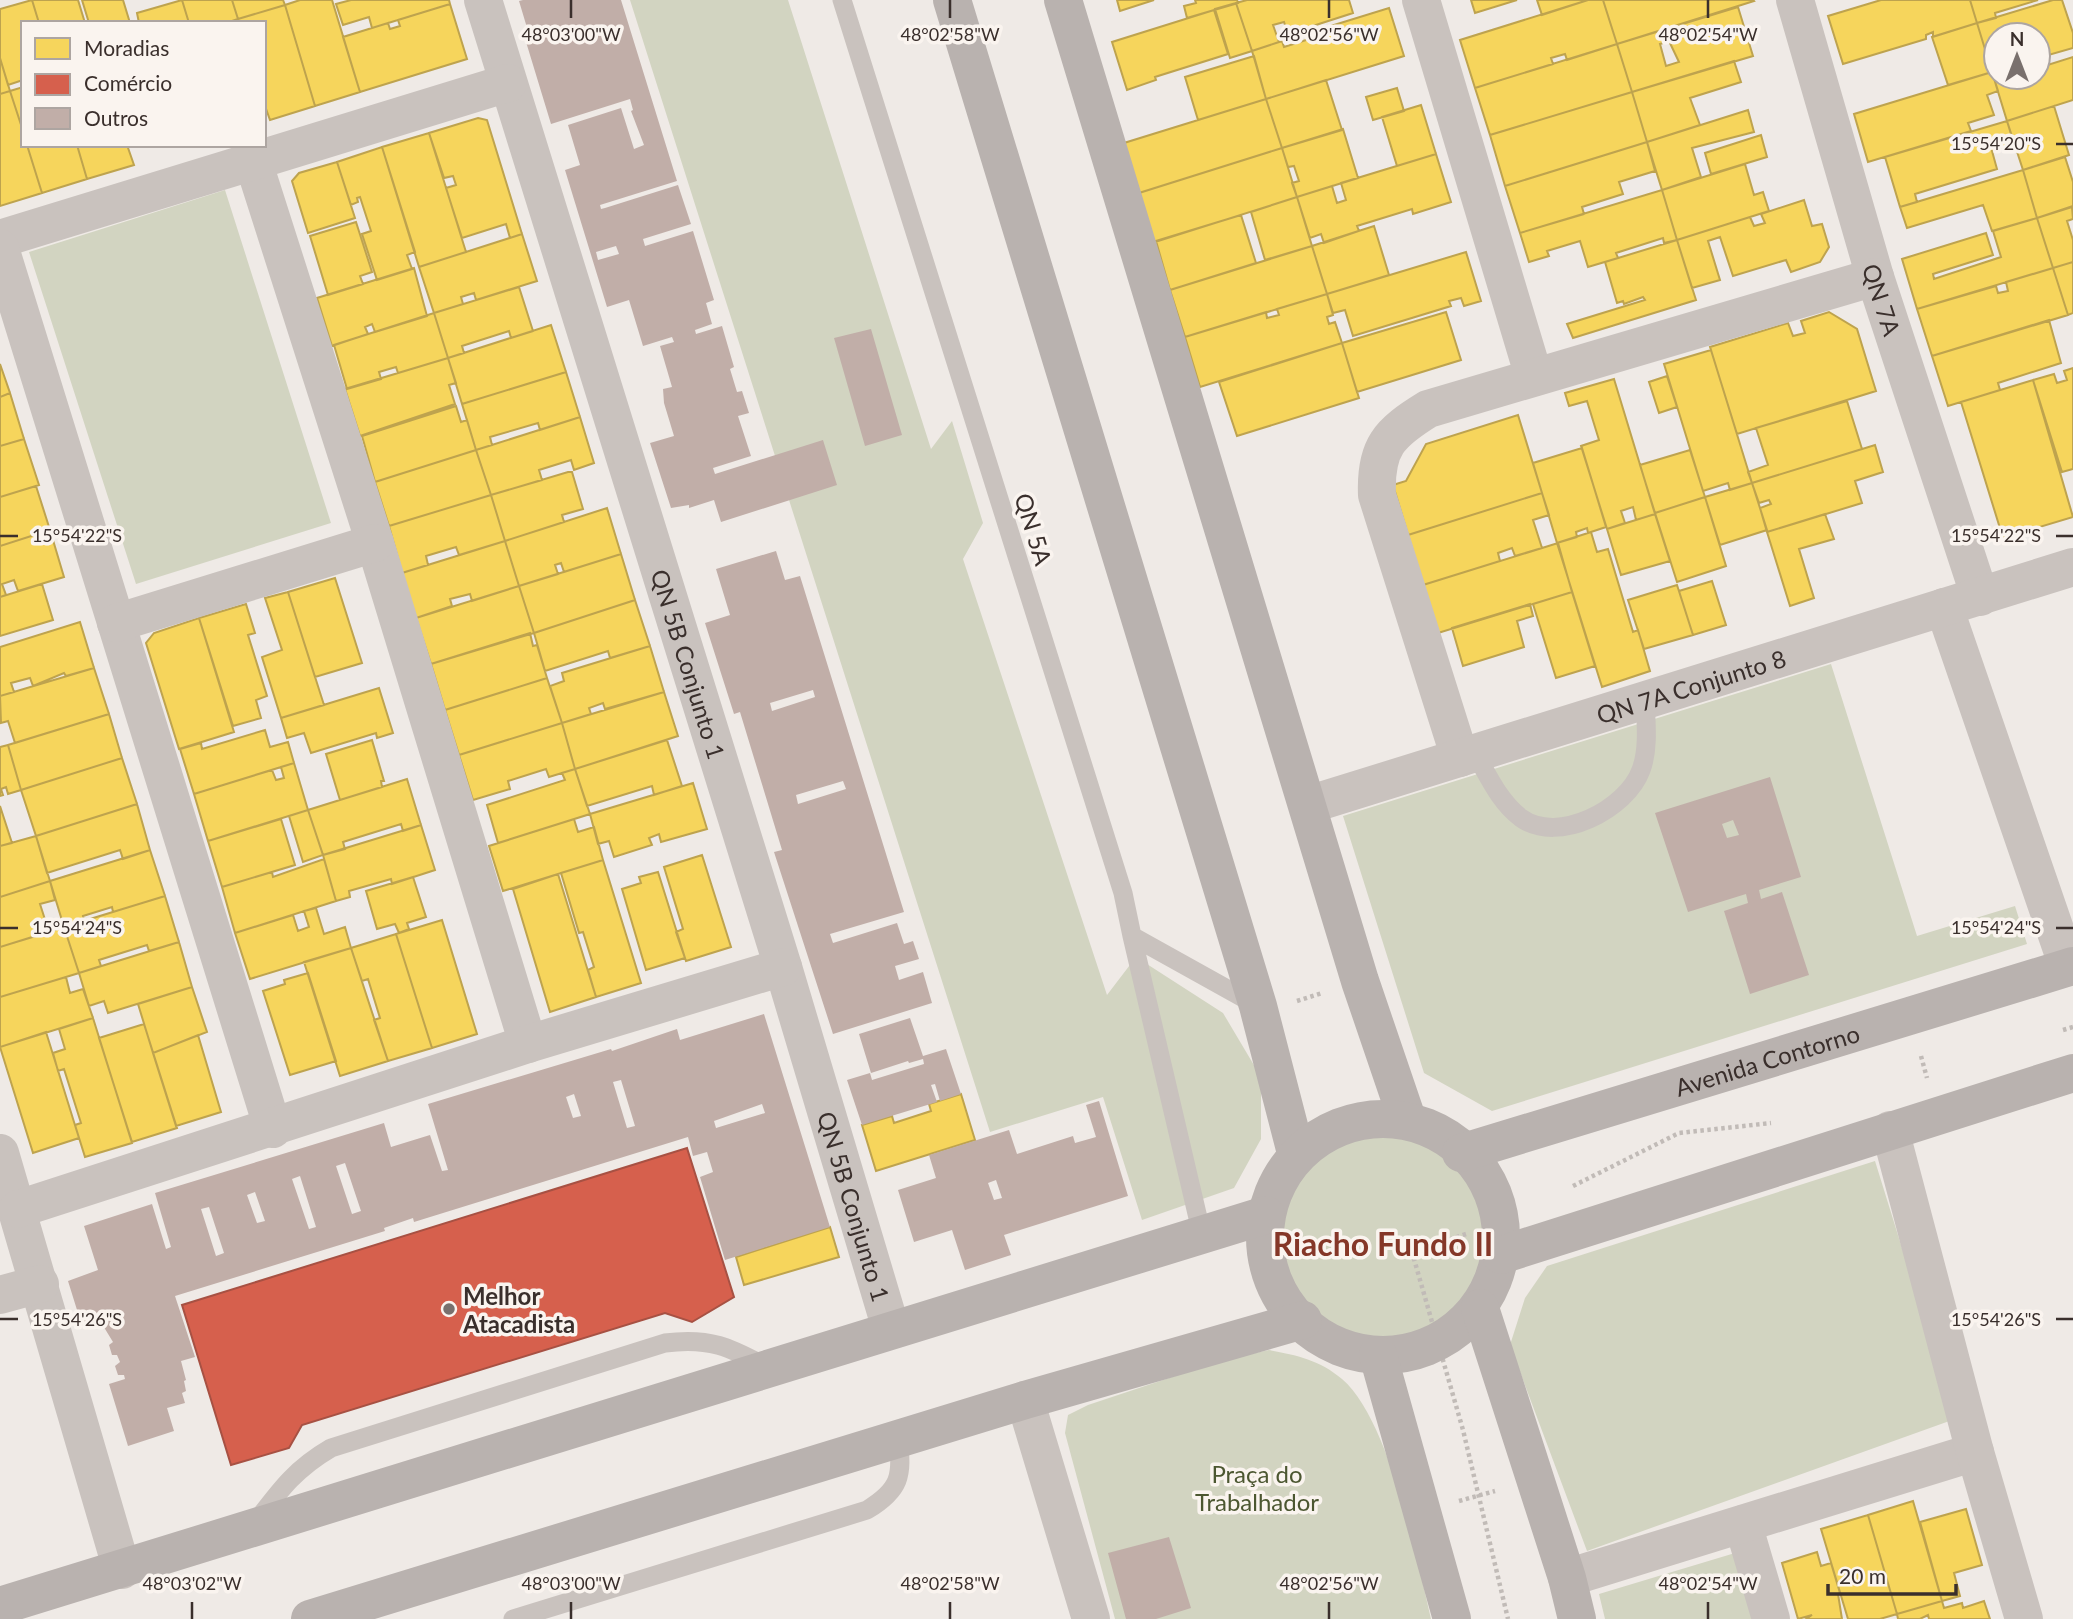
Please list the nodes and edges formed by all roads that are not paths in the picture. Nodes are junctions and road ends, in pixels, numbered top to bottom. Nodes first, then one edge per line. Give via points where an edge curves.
1 (483, 0) edge
2 (842, 0) edge
3 (952, 0) edge
4 (1063, 0) edge
5 (1421, 0) edge
6 (1795, 0) edge
7 (508, 83) junction
8 (253, 161) junction
9 (0, 239) edge
10 (0, 248) edge
11 (1875, 277) junction
12 (1534, 377) junction
13 (375, 543) junction
14 (2073, 567) edge
15 (1962, 602) junction
16 (116, 623) junction
17 (1645, 700) junction
18 (1468, 756) junction
19 (1308, 805) junction
20 (1132, 936) junction
21 (783, 967) junction
22 (2071, 967) edge
23 (1258, 1009) junction
24 (528, 1044) junction
25 (2073, 1073) edge
26 (1406, 1116) junction
27 (273, 1129) junction
28 (1889, 1130) junction
29 (0, 1153) edge
30 (1296, 1153) junction
31 (1461, 1153) junction
32 (18, 1209) junction
33 (1266, 1215) junction
34 (1202, 1235) junction
35 (1501, 1255) junction
36 (40, 1284) junction
37 (0, 1295) edge
38 (1480, 1308) junction
39 (1303, 1320) junction
40 (891, 1329) junction
41 (1378, 1355) junction
42 (769, 1369) junction
43 (1025, 1400) junction
44 (898, 1438) junction
45 (1975, 1452) junction
46 (1743, 1524) junction
47 (250, 1531) junction
48 (121, 1570) junction
49 (1567, 1578) junction
50 (0, 1606) edge
51 (310, 1619) edge
52 (513, 1619) edge
53 (1091, 1619) edge
54 (1452, 1619) edge
55 (1577, 1619) edge
56 (1771, 1619) edge
57 (2024, 1619) edge

1 - 7 street, QN 5B Conjunto 1
2 - 20 lane, QN 5A via 1123,893
3 - 23 main road
4 - 19 main road
5 - 12 street
6 - 11 street, QN 7A
7 - 8 street
7 - 21 street, QN 5B Conjunto 1
8 - 9 street
8 - 13 street
10 - 16 street
11 - 12 street
11 - 15 street, QN 7A
12 - 18 street via 1428,409 1400,426 1376,467 1377,495
13 - 16 street
13 - 24 street
14 - 15 street, QN 7A Conjunto 8
15 - 17 street, QN 7A Conjunto 8
15 - 22 street, QN 7A
16 - 27 street
17 - 18 street, QN 7A Conjunto 8
17 - 18 lane via 1647,731 1641,771 1617,802 1578,825 1548,829 1524,820 1503,802
18 - 19 street, QN 7A Conjunto 8
19 - 26 main road
20 - 23 lane
20 - 34 lane, QN 5A
21 - 24 street
21 - 40 street, QN 5B Conjunto 1
22 - 31 main road, Avenida Contorno
23 - 30 main road
24 - 27 street
25 - 28 main road
26 - 30 main road via 1345,1123 1315,1137
26 - 31 main road
27 - 32 street
28 - 35 main road
28 - 45 street
29 - 32 street
30 - 33 main road via 1279,1180
31 - 35 main road via 1493,1195 1501,1222
32 - 36 street
33 - 34 main road
33 - 39 main road via 1268,1262 1275,1283
34 - 40 main road
35 - 38 main road
36 - 37 street
36 - 48 street
38 - 41 main road via 1459,1331 1426,1349
38 - 49 main road
39 - 41 main road via 1347,1349
39 - 43 main road
40 - 42 main road
41 - 54 main road
42 - 47 main road
42 - 47 lane via 730,1347 695,1339 665,1343 331,1448 285,1482
43 - 44 main road
43 - 53 street
44 - 51 main road
44 - 52 lane via 898,1482 886,1499 867,1510
45 - 46 street
45 - 57 street
46 - 49 street
46 - 56 street
47 - 48 main road
48 - 50 main road
49 - 55 main road

